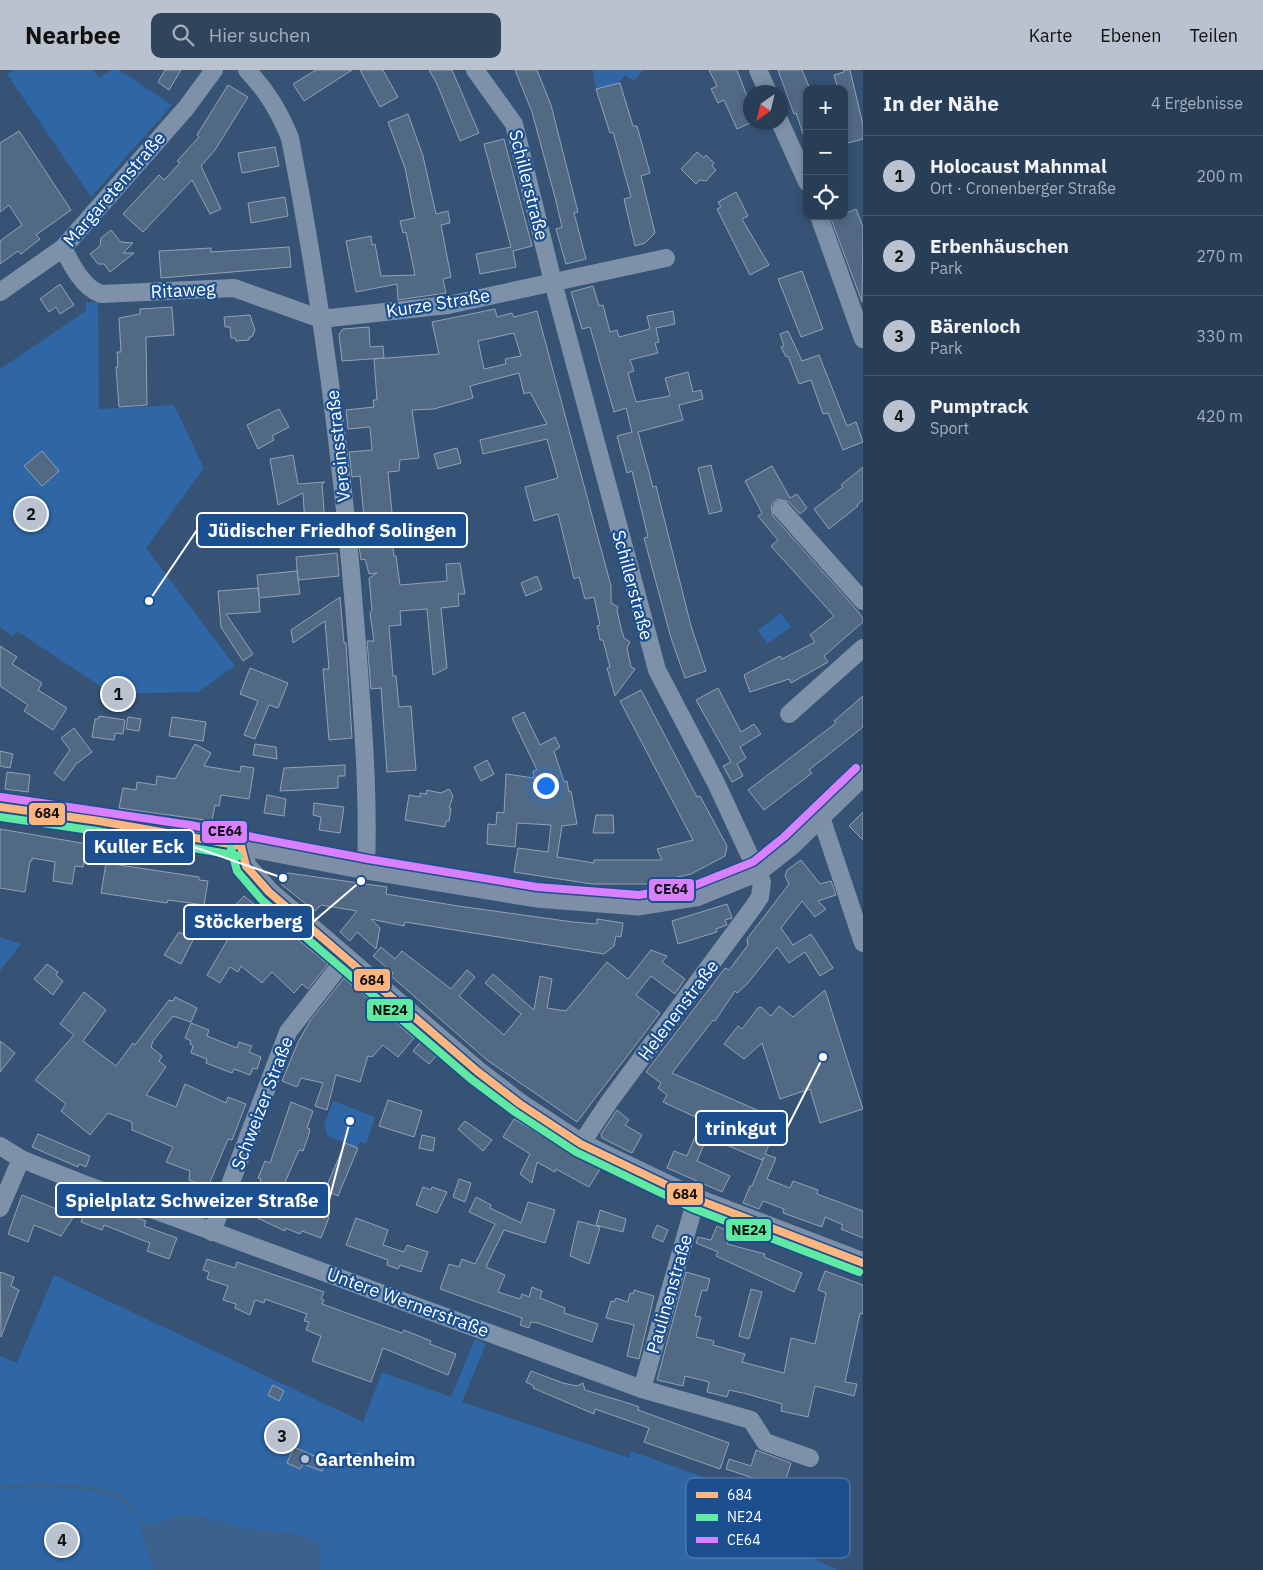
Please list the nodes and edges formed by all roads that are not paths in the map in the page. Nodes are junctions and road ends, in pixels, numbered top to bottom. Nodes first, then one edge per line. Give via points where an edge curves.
1 (214, 70) edge
2 (247, 70) edge
3 (475, 70) edge
4 (758, 70) edge
5 (765, 85) edge
6 (784, 130) edge
7 (804, 175) edge
8 (820, 220) edge
9 (63, 248) junction
10 (666, 258) dead end
11 (553, 282) junction
12 (0, 292) edge
13 (322, 319) junction
14 (863, 339) edge
15 (781, 509) dead end
16 (863, 601) edge
17 (863, 648) edge
18 (789, 714) dead end
19 (863, 776) edge
20 (0, 807) edge
21 (821, 817) junction
22 (241, 846) junction
23 (366, 869) junction
24 (759, 874) junction
25 (863, 943) edge
26 (346, 959) junction
27 (581, 1144) junction
28 (0, 1146) edge
29 (20, 1159) junction
30 (696, 1199) junction
31 (0, 1208) edge
32 (212, 1232) junction
33 (863, 1263) edge
34 (642, 1389) junction
35 (810, 1458) dead end

1 - 9 street, Margaretenstraße via 186,108
2 - 13 street, Vereinsstraße via 267,91 290,138
3 - 11 street, Schillerstraße via 514,124
4 - 5 street
6 - 7 street
8 - 14 street
9 - 12 street, Margaretenstraße
9 - 13 street, Ritaweg via 80,276 91,289 101,294 234,288
10 - 11 street
11 - 13 street, Kurze Straße via 448,305
11 - 24 street, Schillerstraße via 657,670
13 - 23 street, Vereinsstraße via 336,414 362,706 366,762
15 - 16 street
17 - 18 street
19 - 21 main road
20 - 22 main road via 99,820
21 - 24 main road
21 - 25 street
22 - 23 main road
22 - 26 main road via 252,875
23 - 24 main road via 536,897 638,905 696,896
24 - 27 street, Helenenstraße via 762,890 754,906
26 - 27 main road via 477,1071
26 - 32 street, Schweizer Straße via 288,1032
27 - 30 main road
28 - 29 street, Untere Wernerstraße
29 - 31 street
29 - 32 street, Untere Wernerstraße
30 - 33 main road
30 - 34 street, Paulinenstraße
32 - 34 street, Untere Wernerstraße
34 - 35 street, Untere Wernerstraße via 750,1420 765,1442

